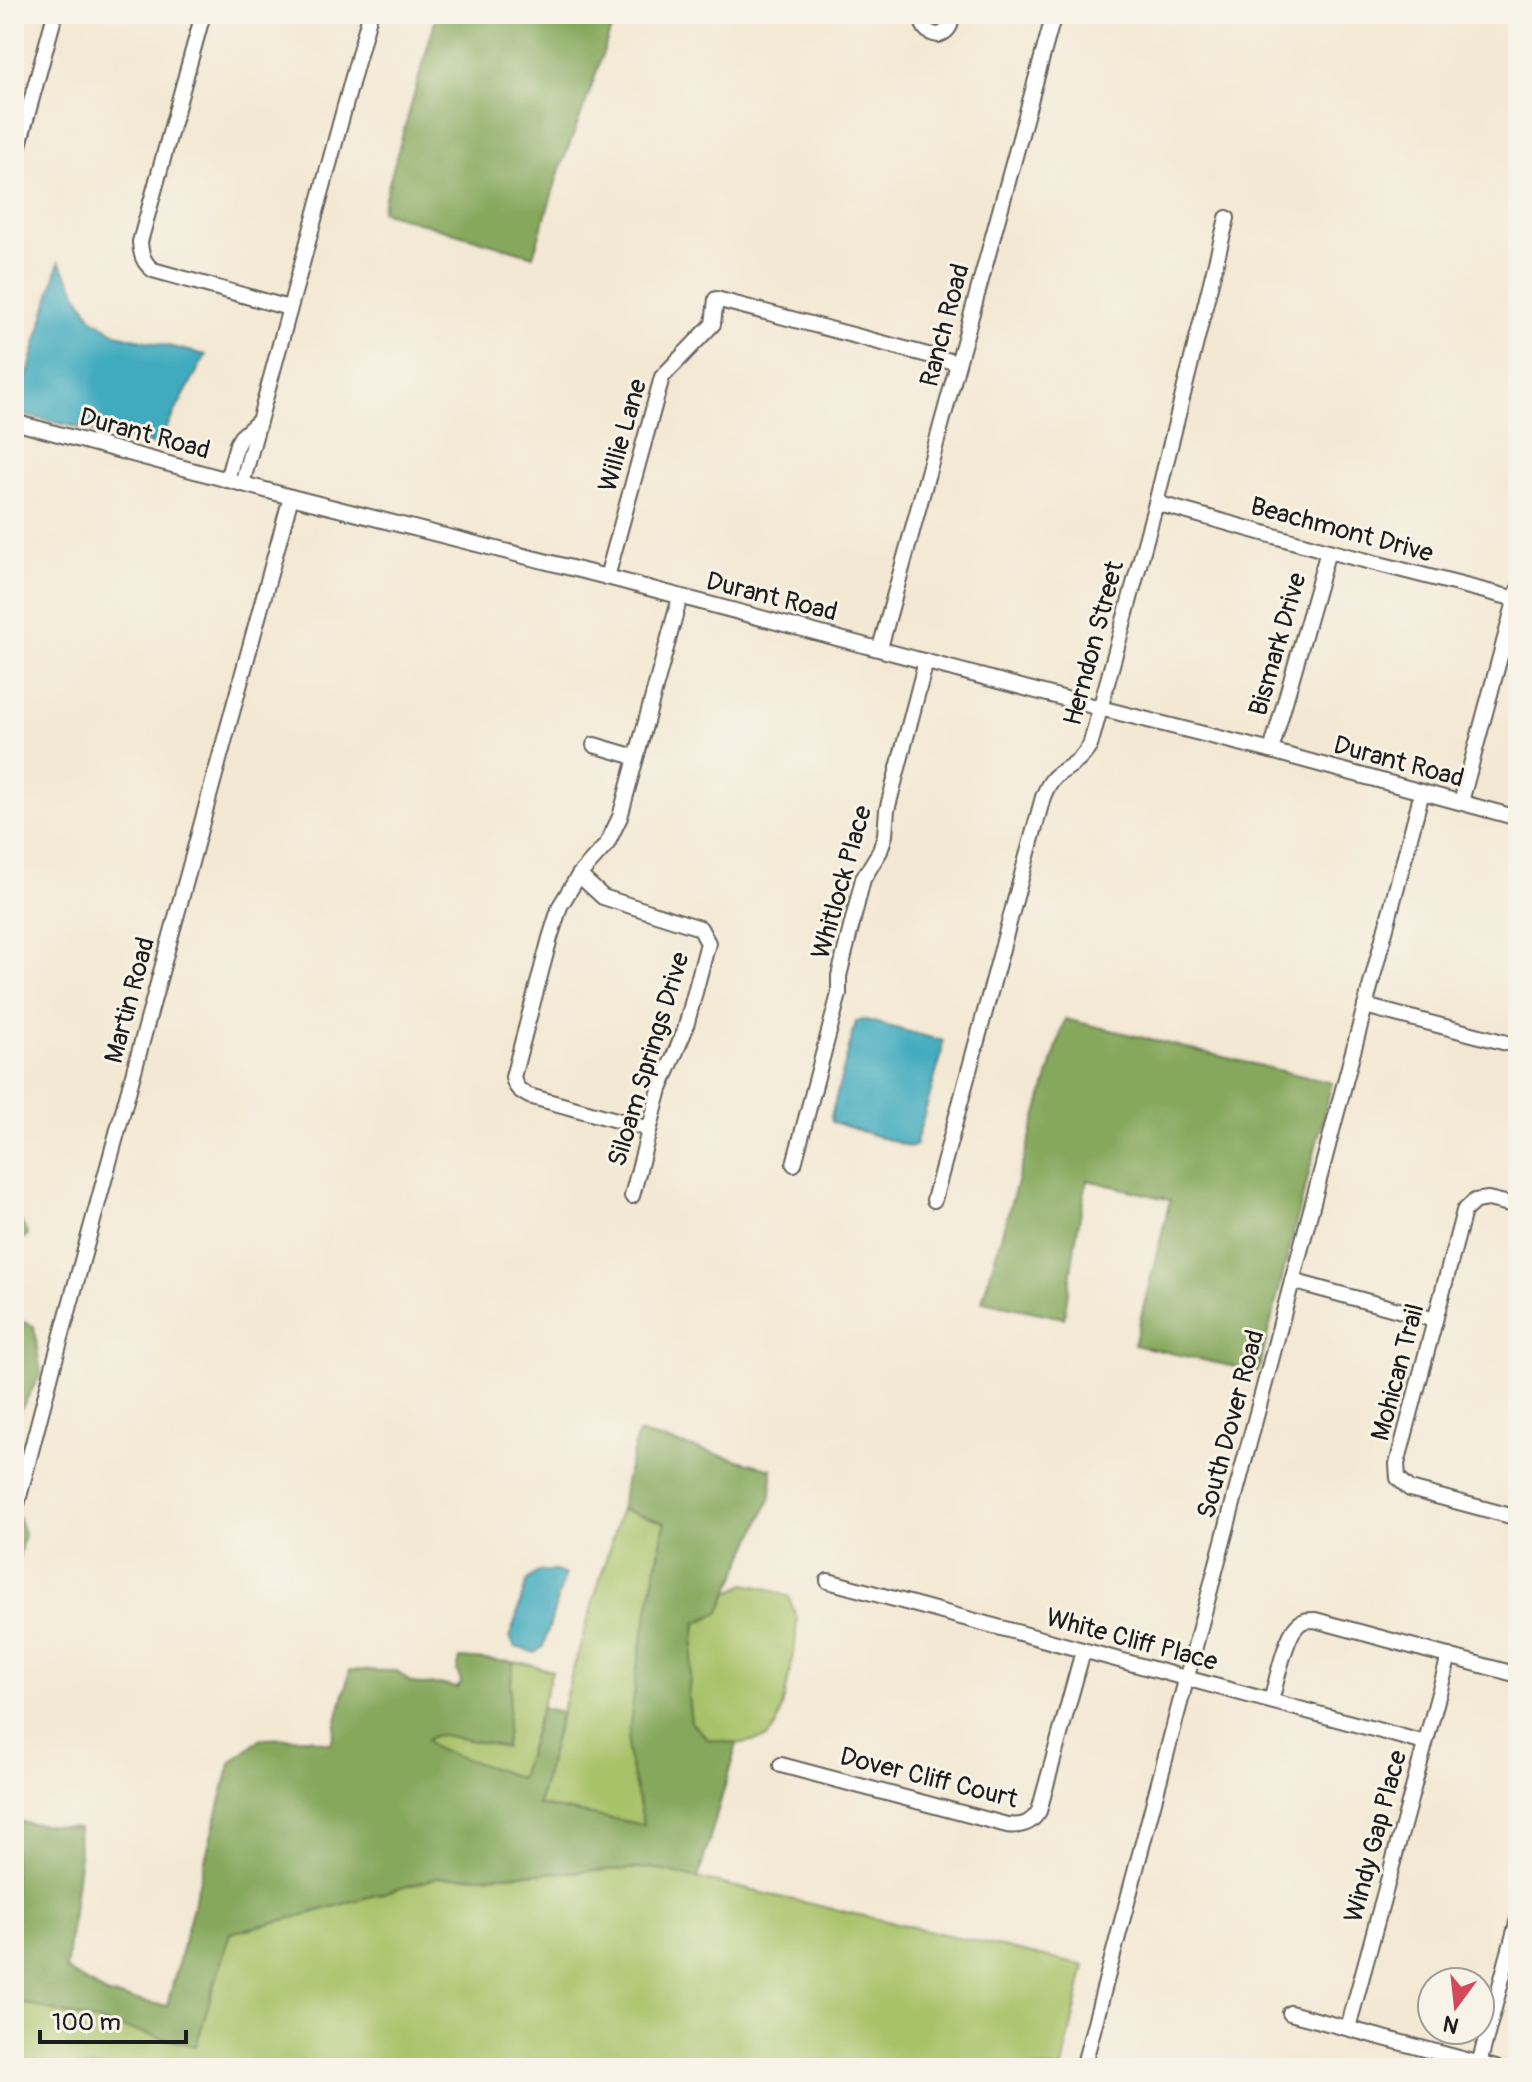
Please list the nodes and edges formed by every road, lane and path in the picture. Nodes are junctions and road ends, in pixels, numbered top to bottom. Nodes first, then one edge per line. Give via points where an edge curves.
1 (55, 14) edge
2 (203, 14) edge
3 (370, 14) edge
4 (924, 14) edge
5 (950, 14) edge
6 (1054, 14) edge
7 (14, 163) edge
8 (1227, 218) dead end
9 (289, 308) junction
10 (958, 363) junction
11 (259, 421) junction
12 (14, 422) edge
13 (227, 480) junction
14 (242, 484) junction
15 (291, 497) junction
16 (1156, 503) junction
17 (1328, 551) junction
18 (607, 577) junction
19 (1517, 595) edge
20 (680, 597) junction
21 (880, 648) junction
22 (926, 661) junction
23 (1100, 708) junction
24 (594, 745) dead end
25 (1271, 751) junction
26 (635, 757) junction
27 (1422, 792) junction
28 (1461, 802) junction
29 (1518, 818) edge
30 (579, 875) junction
31 (1365, 1006) junction
32 (1518, 1046) edge
33 (649, 1129) junction
34 (794, 1164) dead end
35 (632, 1196) dead end
36 (934, 1200) dead end
37 (1518, 1206) edge
38 (1292, 1281) junction
39 (1435, 1320) junction
40 (14, 1516) edge
41 (1518, 1518) edge
42 (828, 1581) dead end
43 (1083, 1651) junction
44 (1449, 1656) junction
45 (1518, 1675) edge
46 (1187, 1679) junction
47 (1271, 1701) junction
48 (1425, 1743) junction
49 (781, 1765) dead end
50 (1518, 1919) edge
51 (1290, 2013) dead end
52 (1348, 2028) junction
53 (1479, 2064) junction
54 (1083, 2068) edge
55 (1496, 2068) edge

1 - 7 street
2 - 9 street via 140,242 141,255 153,270
3 - 9 street
4 - 5 street via 924,28 939,35 951,24
6 - 10 street, Ranch Road
8 - 16 street, Herndon Street
9 - 11 street
10 - 18 street, Willie Lane via 716,299 713,324 662,377
10 - 21 street, Ranch Road
11 - 13 street via 241,437
11 - 14 street
12 - 13 street, Durant Road
13 - 14 street, Durant Road
14 - 15 street, Durant Road
15 - 18 street, Durant Road
15 - 40 street, Martin Road
16 - 17 street, Beachmont Drive
16 - 23 street, Herndon Street
17 - 19 street, Beachmont Drive
17 - 25 street, Bismark Drive
18 - 20 street, Durant Road
19 - 28 street
20 - 21 street, Durant Road
20 - 26 street
21 - 22 street, Durant Road
22 - 23 street, Durant Road
22 - 34 street, Whitlock Place via 885,835 863,879
23 - 25 street, Durant Road
23 - 36 street, Herndon Street via 1090,746 1047,785
24 - 26 street
25 - 27 street, Durant Road
26 - 30 street via 615,829
27 - 28 street, Durant Road
27 - 31 street, South Dover Road
28 - 29 street, Durant Road
30 - 33 street, Siloam Springs Drive via 603,897 700,928 708,943 685,1030
30 - 33 street via 555,921 514,1083 529,1096
31 - 32 street
31 - 38 street, South Dover Road
33 - 35 street, Siloam Springs Drive
37 - 39 street, Mohican Trail via 1488,1199 1475,1201 1464,1211
38 - 39 street
38 - 46 street, South Dover Road
39 - 41 street, Mohican Trail via 1397,1464 1398,1478 1410,1489
42 - 43 street, White Cliff Place
43 - 46 street, White Cliff Place
43 - 49 street, Dover Cliff Court via 1039,1811 1025,1824 1015,1827
44 - 45 street
44 - 47 street via 1308,1620 1294,1628
44 - 48 street, Windy Gap Place
46 - 47 street, White Cliff Place
46 - 54 street, South Dover Road
47 - 48 street, White Cliff Place
48 - 52 street, Windy Gap Place
50 - 53 street
51 - 52 street
52 - 53 street
53 - 55 street

